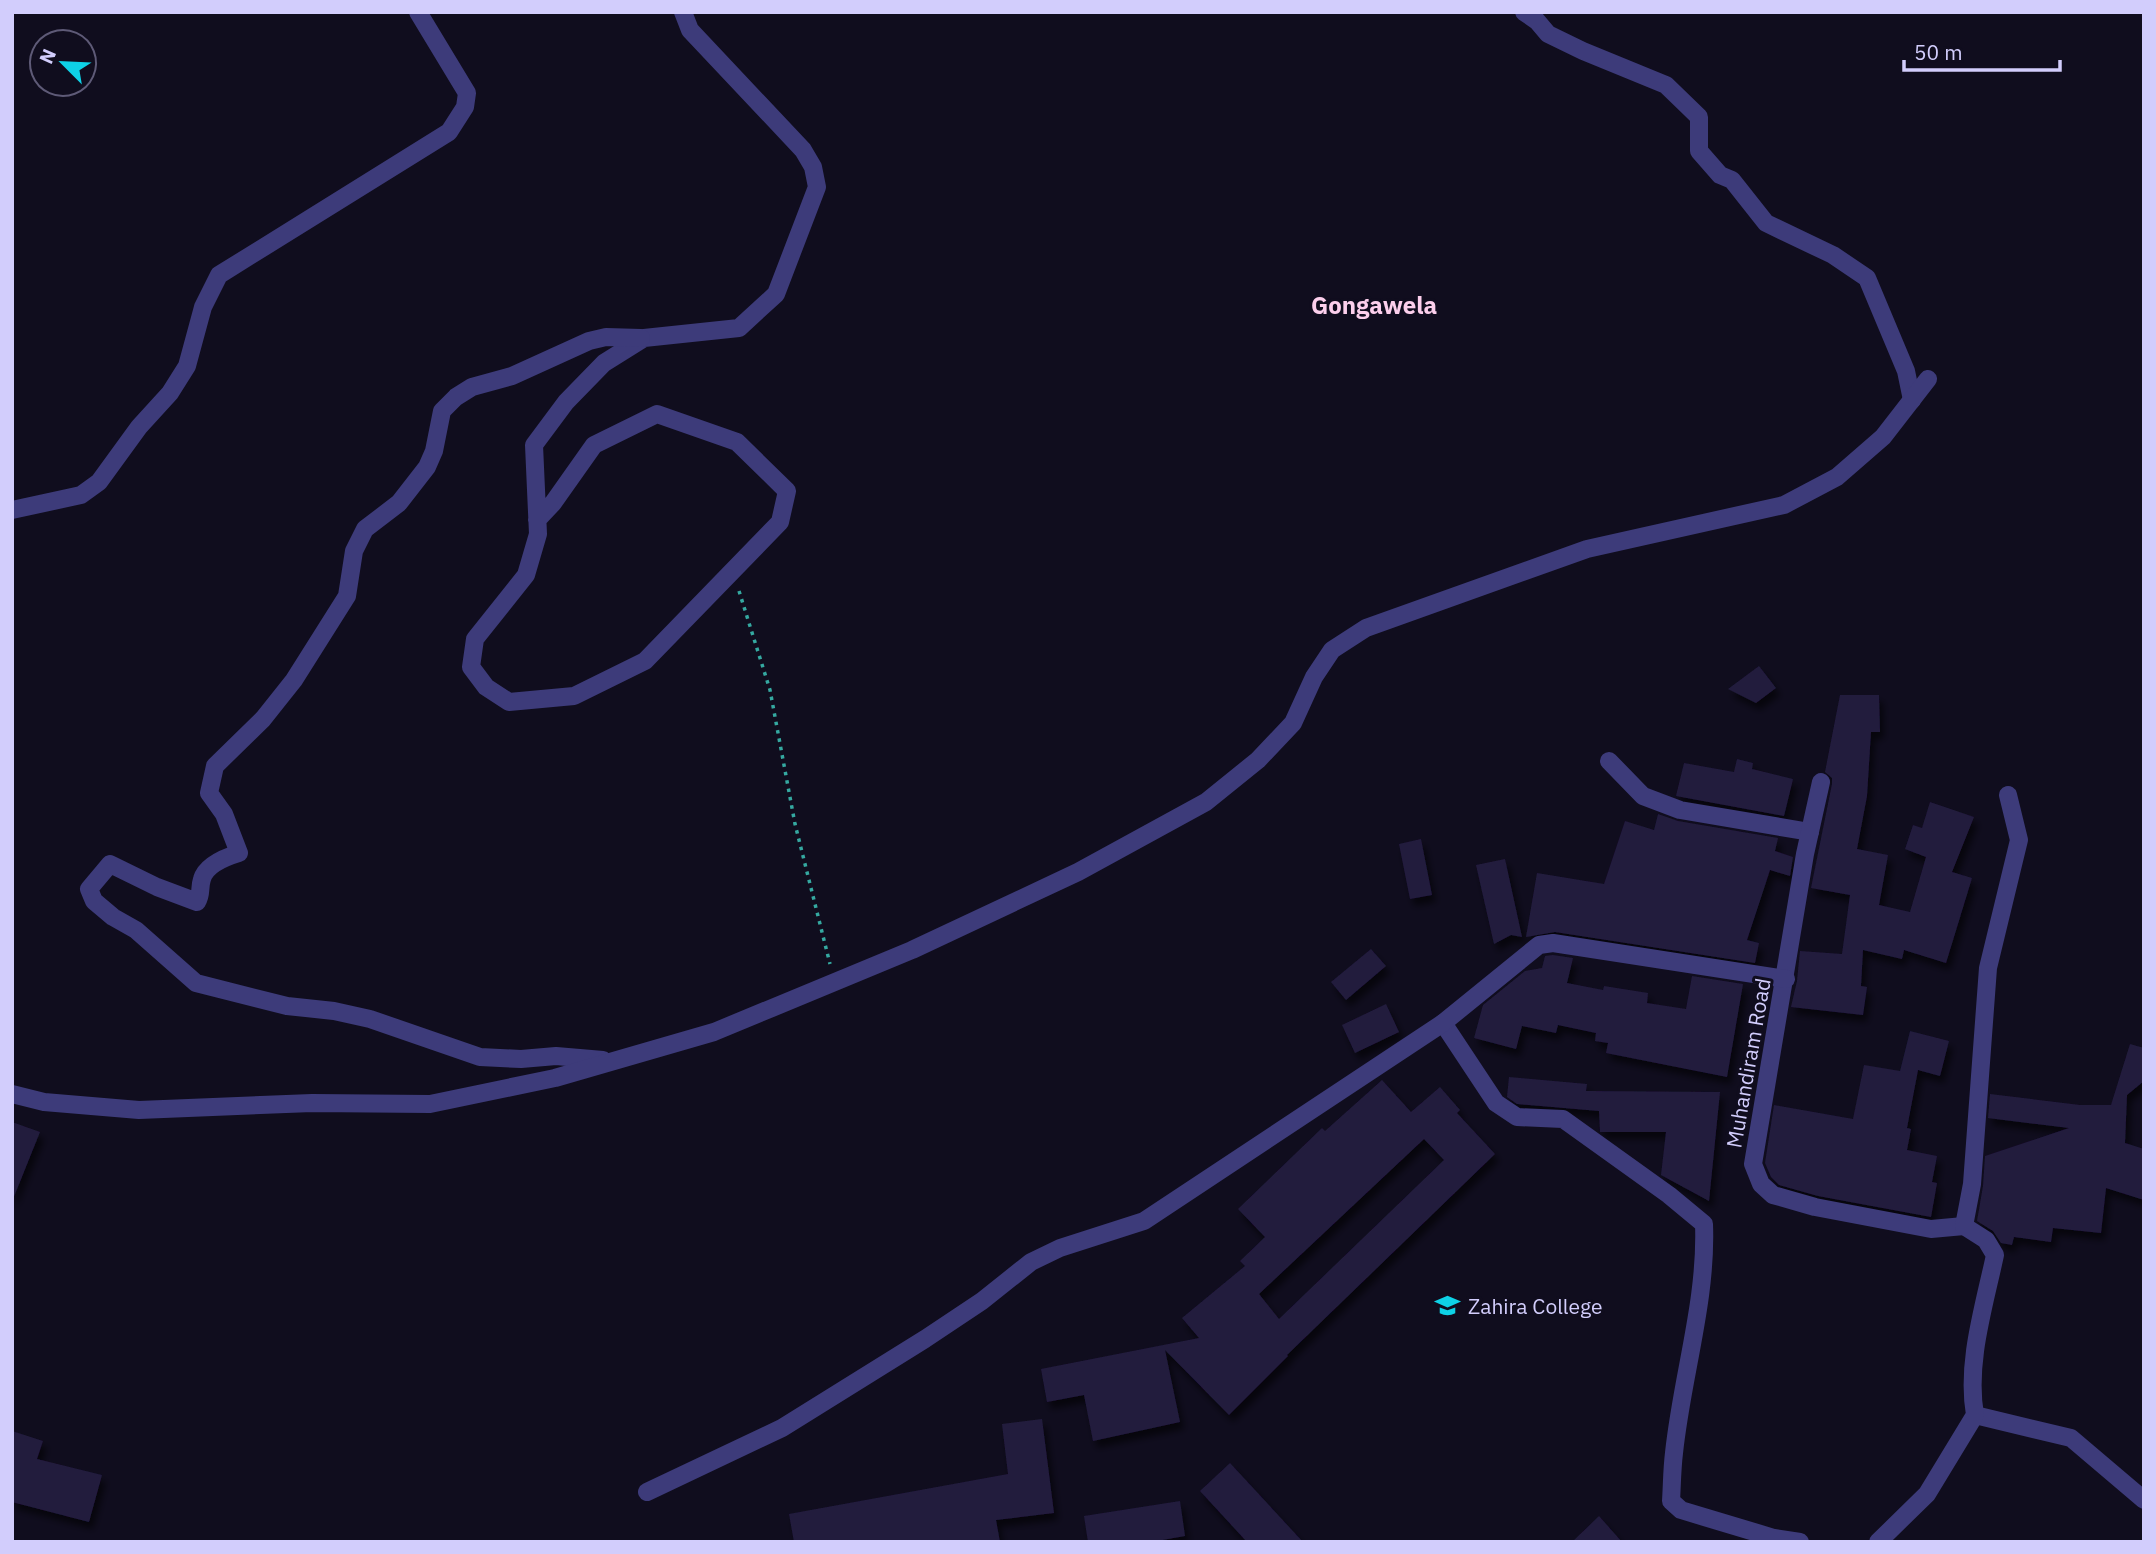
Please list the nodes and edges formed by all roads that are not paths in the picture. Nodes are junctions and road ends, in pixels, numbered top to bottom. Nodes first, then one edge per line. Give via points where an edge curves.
1 (418, 12) edge
2 (683, 12) edge
3 (1524, 12) edge
4 (644, 338) junction
5 (1928, 379) dead end
6 (1912, 400) junction
7 (12, 510) edge
8 (537, 520) junction
9 (1609, 761) dead end
10 (1821, 782) dead end
11 (2008, 795) dead end
12 (1810, 832) junction
13 (1786, 979) junction
14 (1443, 1023) junction
15 (614, 1061) junction
16 (12, 1094) edge
17 (1964, 1226) junction
18 (1975, 1415) junction
19 (647, 1492) dead end
20 (2144, 1500) edge
21 (1800, 1542) edge
22 (1878, 1542) edge

1 - 7 street via 467,93 465,107 449,132 219,275 202,307 187,366 99,482 81,495
2 - 4 street via 690,30 803,150 817,187 776,293 739,328
3 - 6 street via 1548,34 1666,85 1699,117 1699,151 1720,175 1732,180 1766,223 1833,254 1867,278 1906,371
4 - 8 street via 604,363 566,402 534,446
4 - 15 street via 589,341 456,397 443,411 427,467 399,503 365,529 354,551 347,596 294,680 263,719 215,766 209,793 224,814 239,853 209,868 197,902 110,864 89,889 94,901 136,930 196,983 287,1006 370,1019 480,1057
5 - 6 street
6 - 15 street via 1884,437 1836,477 1784,505 1587,549 1366,628 1332,650 1293,723 1258,760 1206,802 1078,872 912,950 714,1032
8 - 8 street via 594,445 657,414 737,442 787,491 780,522 645,661 574,696 509,702 486,687 471,667 475,639 526,575 538,534
9 - 12 street via 1643,796 1680,810
10 - 12 street, Muhandiram Road
11 - 17 street via 2019,840 1988,968 1972,1184
12 - 13 street, Muhandiram Road
13 - 14 street via 1553,943 1539,945
13 - 17 street, Muhandiram Road via 1753,1164 1761,1184 1773,1195 1815,1207 1931,1229
14 - 19 street via 1144,1221 1031,1262 925,1339 782,1428
14 - 21 street via 1496,1103 1517,1117 1563,1119 1704,1224 1701,1292 1674,1452 1671,1501 1681,1510
15 - 16 street via 430,1104 139,1110 44,1102
17 - 18 street via 1986,1240 1995,1255 1971,1392
18 - 20 street via 2071,1438
18 - 22 street via 1927,1494

